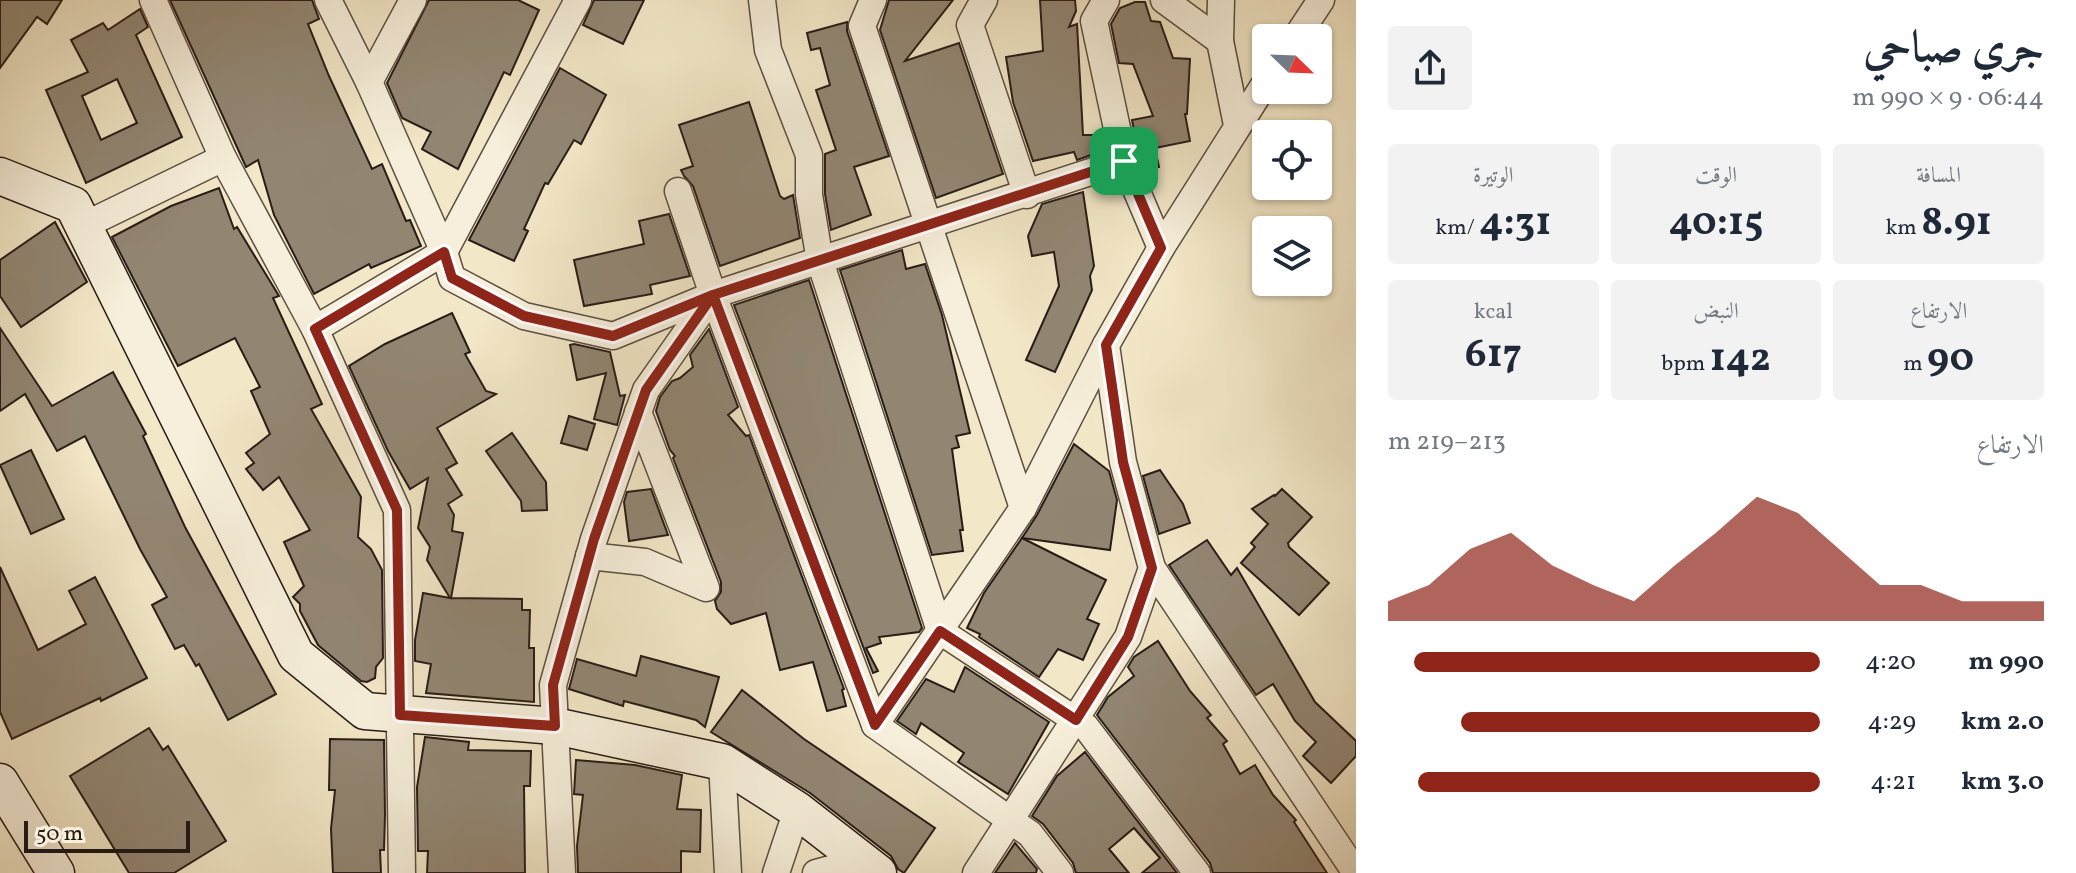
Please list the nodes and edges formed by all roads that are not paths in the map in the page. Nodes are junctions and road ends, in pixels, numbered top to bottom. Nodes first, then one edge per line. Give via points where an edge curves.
1 (153, 0) edge
2 (328, 0) edge
3 (413, 0) edge
4 (578, 0) edge
5 (762, 0) edge
6 (873, 0) edge
7 (984, 0) edge
8 (1106, 0) edge
9 (1164, 0) edge
10 (1221, 0) edge
11 (1321, 0) edge
12 (1305, 24) edge
13 (1220, 41) junction
14 (369, 82) junction
15 (1252, 103) edge
16 (1237, 125) junction
17 (223, 158) junction
18 (1124, 161) junction
19 (0, 176) edge
20 (678, 191) dead end
21 (1027, 195) junction
22 (83, 226) junction
23 (930, 226) junction
24 (1161, 248) junction
25 (444, 252) junction
26 (820, 261) junction
27 (713, 295) junction
28 (315, 329) junction
29 (1106, 345) junction
30 (638, 412) junction
31 (1023, 508) junction
32 (589, 556) junction
33 (1152, 568) junction
34 (940, 631) junction
35 (400, 715) junction
36 (1076, 720) junction
37 (875, 725) junction
38 (555, 726) junction
39 (722, 762) junction
40 (0, 782) edge
41 (797, 810) junction
42 (1010, 820) junction
43 (871, 866) edge
44 (56, 873) edge
45 (402, 873) edge
46 (562, 873) edge
47 (728, 873) edge
48 (776, 873) edge
49 (816, 873) edge
50 (976, 873) edge
51 (1060, 873) edge
52 (1197, 873) edge
53 (1356, 873) edge

1 - 17 street
2 - 14 street
3 - 14 street
4 - 25 street
5 - 26 street via 768,50 809,155 809,195
6 - 23 street via 862,26
7 - 21 street via 970,25
8 - 18 street via 1094,21
9 - 13 street
10 - 13 street
11 - 12 street
13 - 16 street
14 - 25 street
15 - 16 street
16 - 24 street
17 - 22 street
17 - 28 street
18 - 21 street
18 - 24 street
19 - 22 street via 73,205
20 - 27 street
21 - 23 street
22 - 35 street via 296,655 365,711
23 - 26 street
23 - 31 street
24 - 29 street
25 - 27 street via 452,278 524,316 613,336
25 - 28 street
26 - 27 street
26 - 34 street
27 - 30 street via 646,390
27 - 37 street
28 - 35 street via 397,510
29 - 31 street
29 - 33 street via 1123,462
30 - 32 street
30 - 32 street via 706,588 645,562
31 - 34 street
32 - 38 street via 553,685
33 - 36 street via 1128,637
33 - 53 street
34 - 36 street
34 - 37 street
35 - 38 street
35 - 45 street
36 - 42 street
36 - 52 street
37 - 42 street
38 - 39 street
38 - 46 street
39 - 41 street
39 - 47 street
40 - 44 street
41 - 43 street
41 - 48 street
42 - 50 street
42 - 51 street via 1030,834
43 - 49 street

